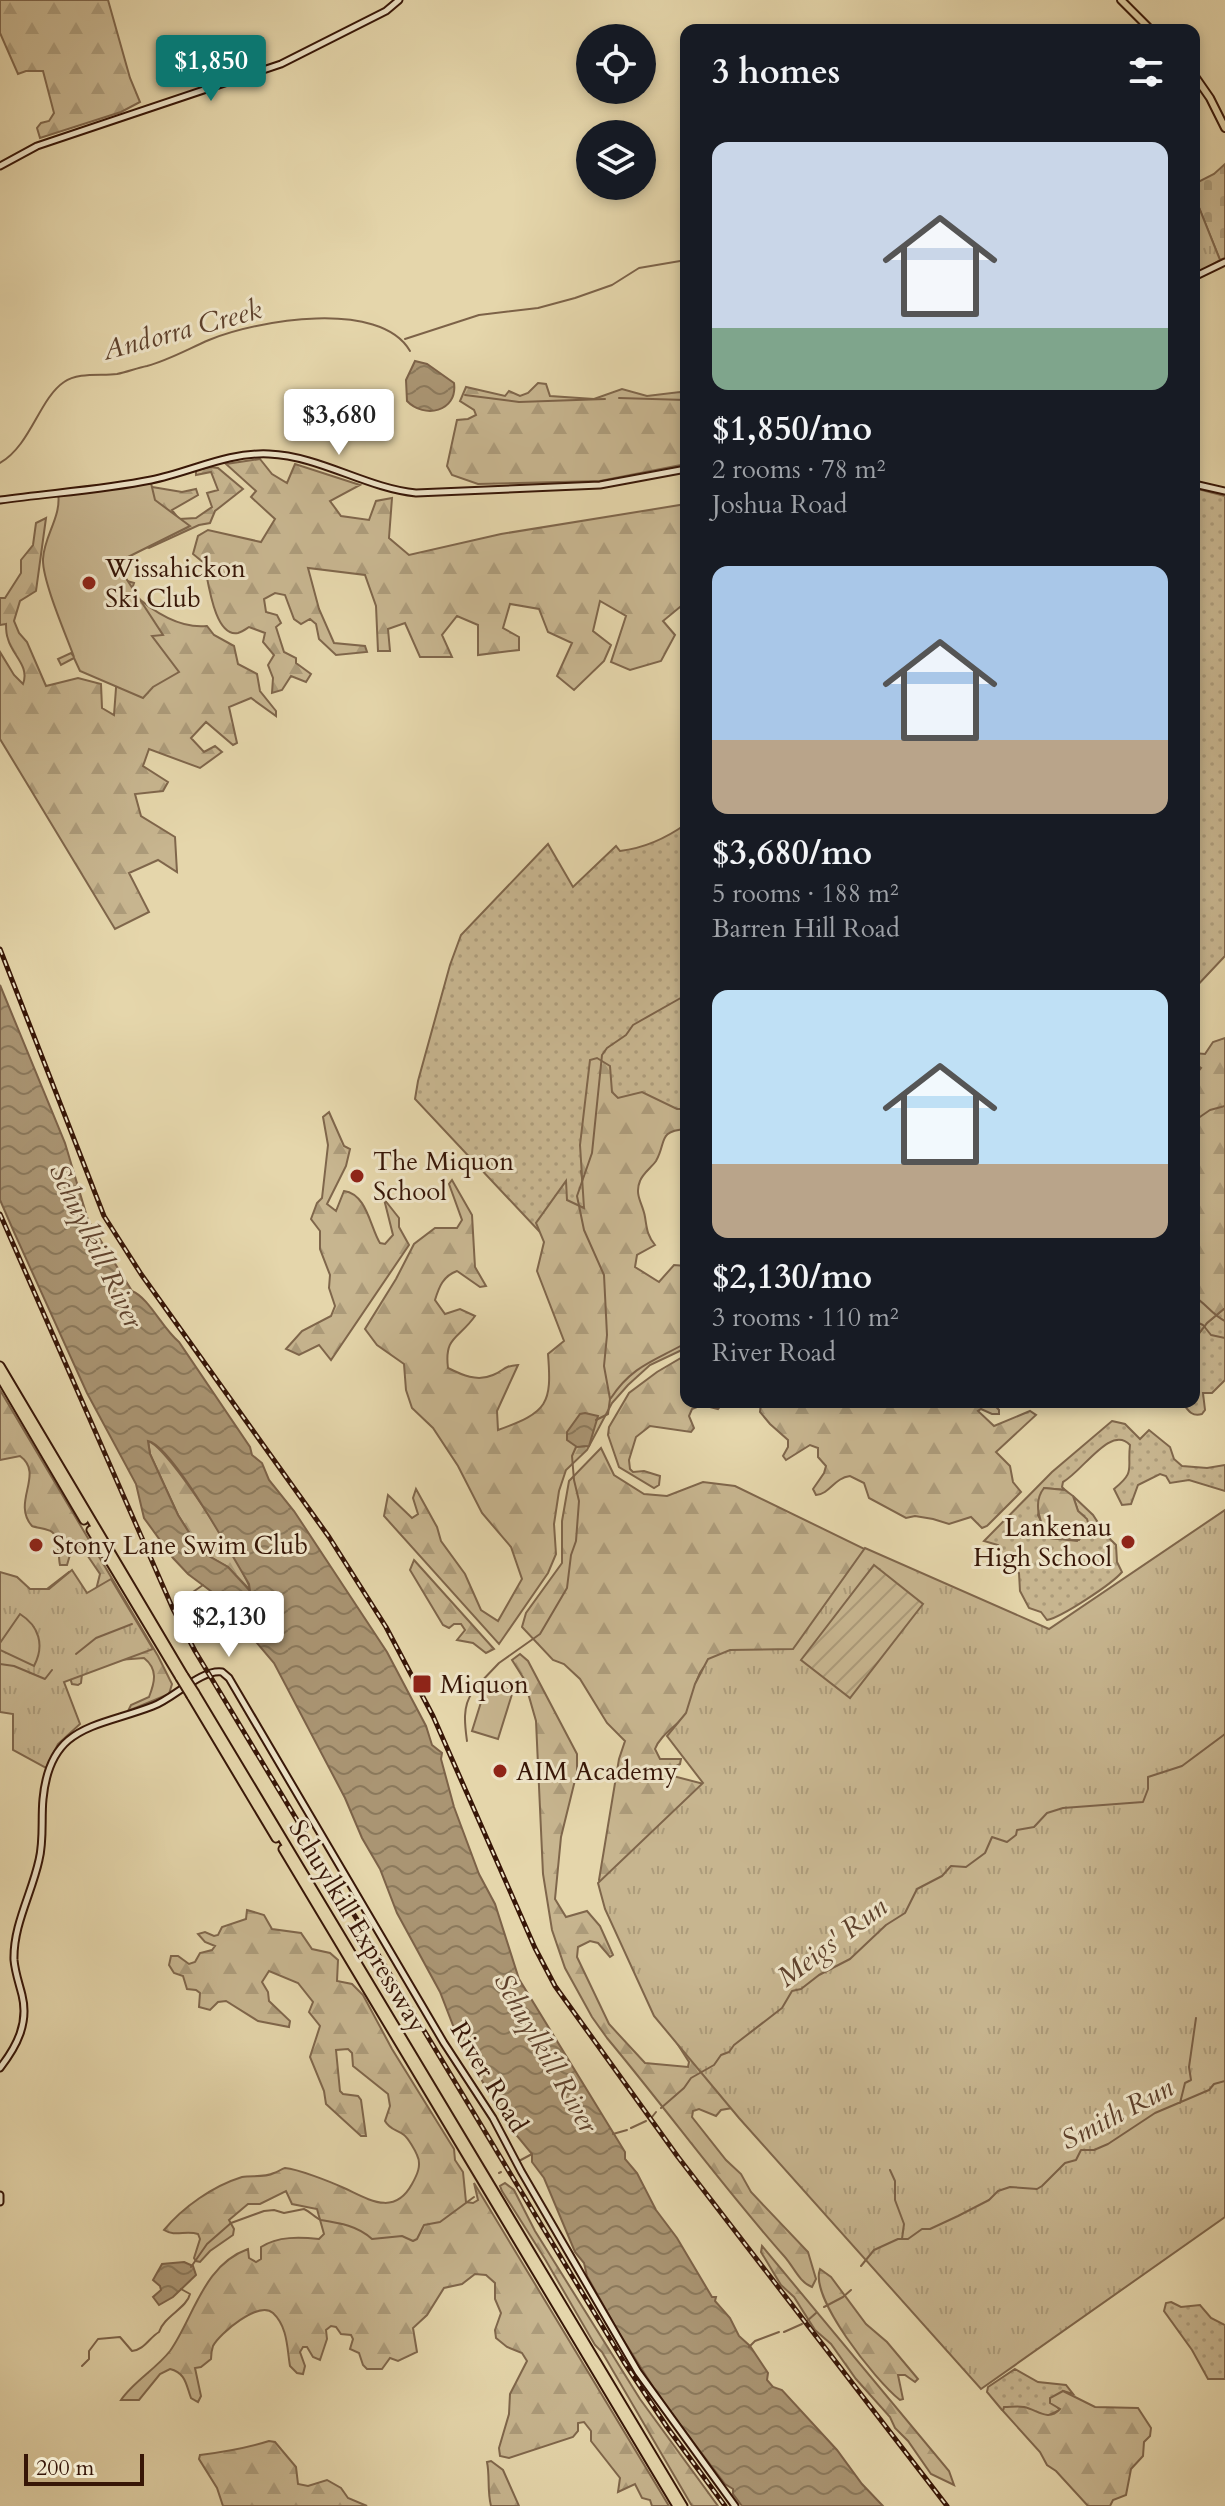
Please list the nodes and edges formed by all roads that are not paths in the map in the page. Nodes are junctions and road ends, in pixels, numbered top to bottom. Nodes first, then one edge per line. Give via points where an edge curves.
1 (399, 0) edge
2 (1121, 0) edge
3 (1145, 24) edge
4 (1200, 84) edge
5 (1225, 128) edge
6 (0, 166) edge
7 (1225, 262) edge
8 (1200, 274) edge
9 (680, 470) edge
10 (1200, 485) edge
11 (1225, 491) edge
12 (0, 500) edge
13 (0, 1366) edge
14 (0, 1377) edge
15 (134, 1598) junction
16 (0, 2068) edge
17 (0, 2195) edge
18 (0, 2202) edge
19 (680, 2506) edge
20 (735, 2506) edge

1 - 6 street via 281,64 37,146
2 - 3 main road
4 - 5 main road
7 - 8 street
9 - 12 street via 600,485 416,493 291,457 254,454 150,480
10 - 11 street
13 - 15 highway, Schuylkill Expressway
14 - 15 highway, Schuylkill Expressway
15 - 19 highway, Schuylkill Expressway, bridge
16 - 20 street, River Road via 22,2028 15,1947 39,1861 44,1792 54,1757 81,1730 157,1705 213,1672 222,1672 493,2118 648,2388
17 - 18 street

